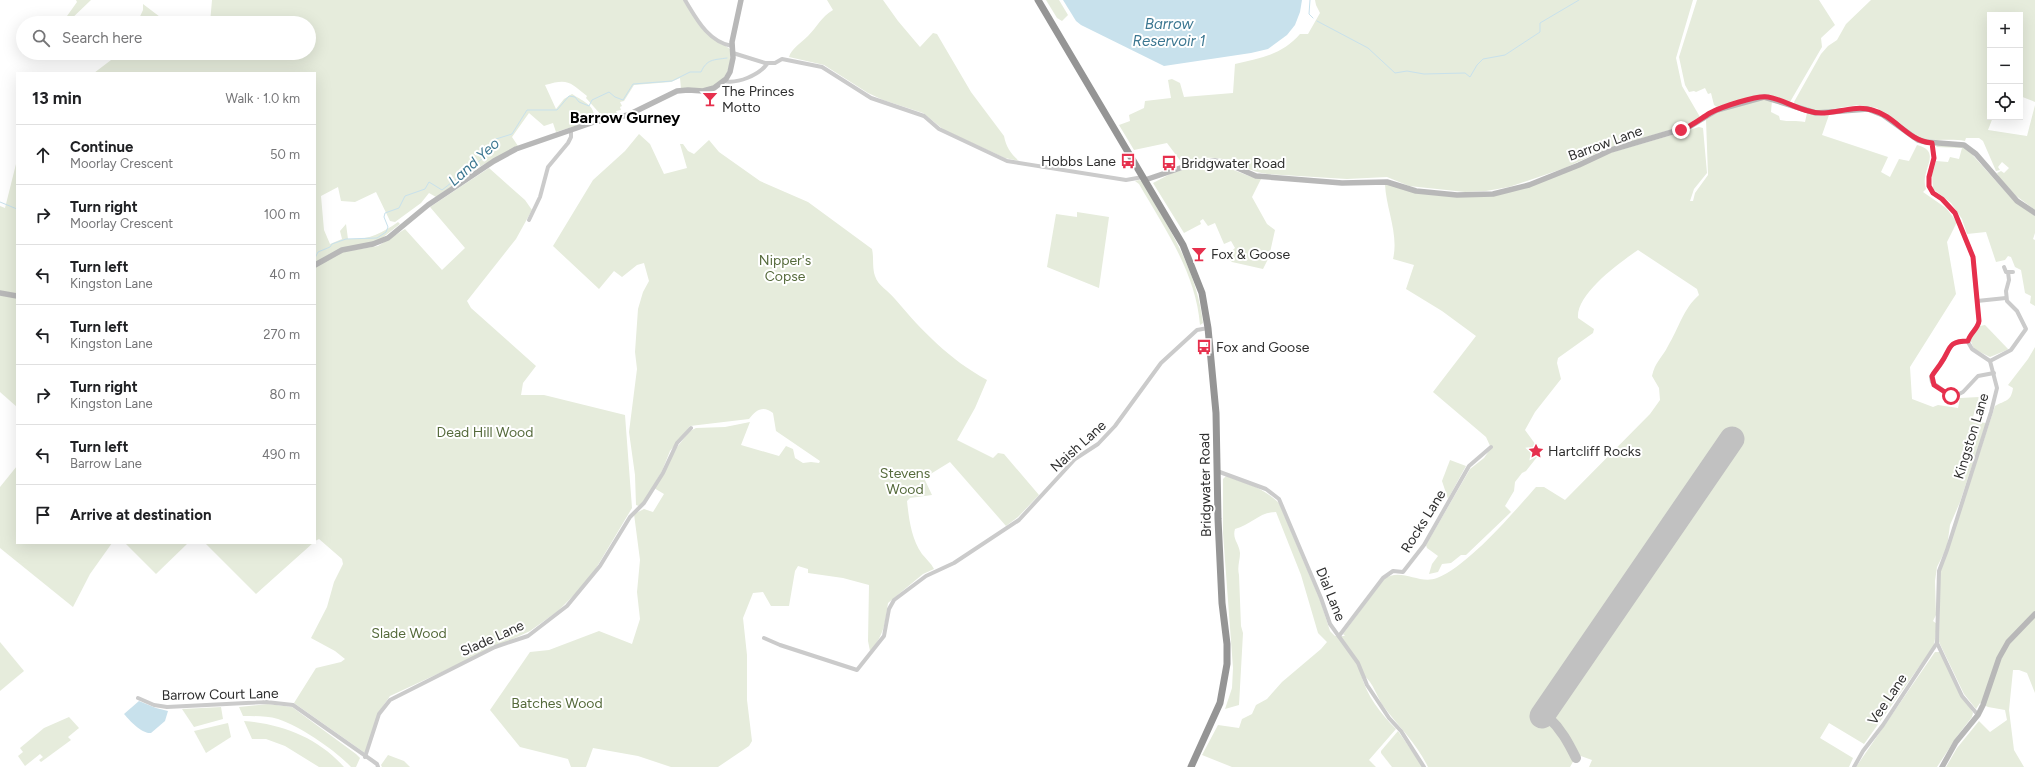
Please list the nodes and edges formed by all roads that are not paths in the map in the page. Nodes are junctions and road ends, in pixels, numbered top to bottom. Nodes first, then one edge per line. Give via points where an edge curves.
1 (685, 0) edge
2 (741, 0) edge
3 (1038, 0) edge
4 (732, 46) junction
5 (733, 53) junction
6 (767, 64) junction
7 (724, 81) junction
8 (571, 130) junction
9 (1932, 143) junction
10 (1144, 178) junction
11 (2035, 213) edge
12 (529, 220) dead end
13 (316, 264) edge
14 (2004, 267) dead end
15 (0, 293) edge
16 (16, 296) edge
17 (2006, 298) junction
18 (1977, 301) junction
19 (1208, 328) junction
20 (1968, 341) junction
21 (1990, 361) junction
22 (1994, 373) junction
23 (691, 428) dead end
24 (1491, 447) dead end
25 (1217, 471) junction
26 (2035, 614) edge
27 (1339, 636) junction
28 (764, 638) dead end
29 (1937, 642) junction
30 (1934, 650) junction
31 (1941, 650) junction
32 (138, 698) dead end
33 (1978, 715) junction
34 (365, 757) junction
35 (378, 767) edge
36 (1191, 767) edge
37 (1424, 767) edge
38 (1854, 767) edge
39 (1942, 767) edge

1 - 4 street via 703,28 720,41
2 - 4 main road
3 - 10 highway, Bridgwater Road
4 - 5 main road
5 - 6 street
5 - 7 main road via 730,72
6 - 7 street via 761,70 736,82
6 - 10 street via 782,59 822,67 871,98 919,114 939,129 1007,161 1126,180
7 - 8 main road via 706,91 676,91 628,115
8 - 12 street via 572,135 568,143 548,167 540,197
8 - 13 main road via 531,143 494,161 428,205 383,240 342,250
9 - 10 main road, Barrow Lane via 1912,137 1873,110 1862,108 1816,113 1764,97 1717,110 1689,127 1611,150 1529,184 1493,194 1457,195 1416,191 1387,182 1342,182 1256,176 1215,161 1197,163
9 - 11 main road, Barrow Lane via 1960,144 1970,149 2014,198
9 - 18 street via 1934,158 1929,186 1933,193 1950,206 1959,220 1973,257
10 - 19 highway, Bridgwater Road via 1192,265 1202,293
14 - 17 street via 2006,272 2011,272 2011,281 2006,286
15 - 16 main road
17 - 18 street
17 - 21 street via 2022,319 2026,329 2010,350
18 - 20 street via 1979,325 1969,336
19 - 25 highway, Bridgwater Road via 1216,413
19 - 28 street, Naish Lane via 1197,330 1160,363 1116,426 1098,444 1076,459 1019,520 954,563 906,589 891,604 884,636 857,670
20 - 21 street via 1972,349
20 - 22 street via 1958,341 1950,346 1932,376 1932,382 1954,396 1963,392 1978,376
21 - 22 street, Kingston Lane
22 - 29 street, Kingston Lane via 1997,388 1992,408 1939,571
23 - 34 street, Slade Lane via 677,443 663,473 644,503 630,517 600,566 567,606 528,636 495,647 390,700 380,714
24 - 27 street, Rocks Lane via 1469,466 1424,545 1403,572 1393,571 1383,578
25 - 27 street, Dial Lane via 1266,489 1279,500 1319,591 1330,624
25 - 36 highway, Bridgwater Road via 1227,664 1220,703
26 - 33 main road via 2008,642 1999,658
27 - 37 street, Dial Lane via 1358,663 1367,685
29 - 30 street, Vee Lane
29 - 31 street
30 - 31 street
30 - 38 street, Vee Lane
31 - 33 street via 1962,696
32 - 34 street, Barrow Court Lane via 167,707 266,702 293,705
33 - 39 main road via 1956,742
34 - 35 street, Barrow Court Lane

